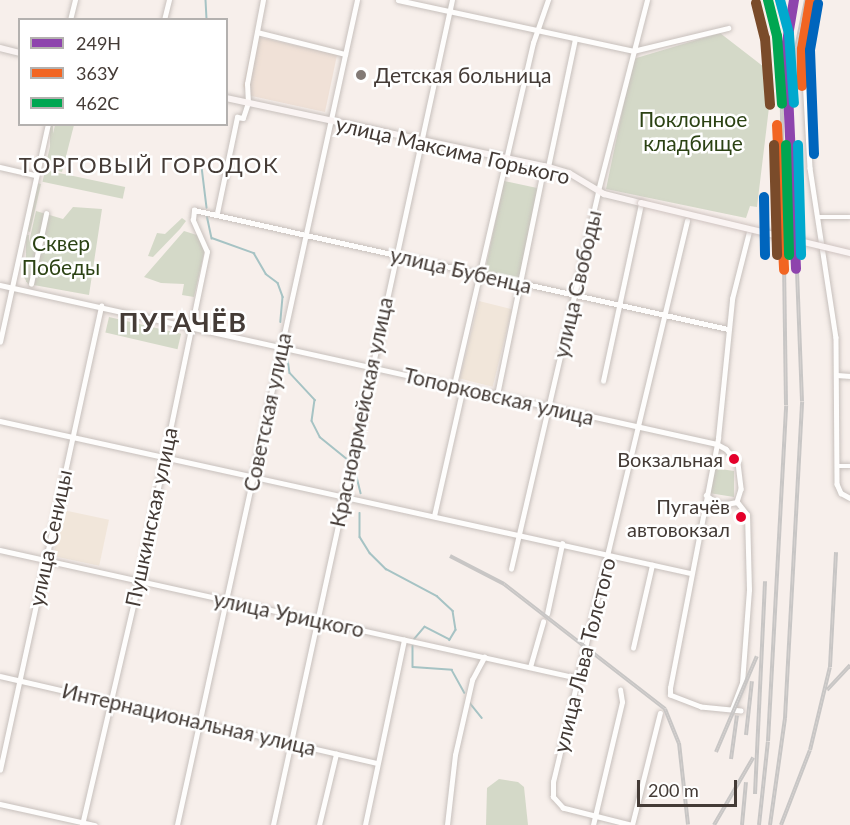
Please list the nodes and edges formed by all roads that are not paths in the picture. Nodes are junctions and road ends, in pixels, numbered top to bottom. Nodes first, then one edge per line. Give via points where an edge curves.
1 (75, 0) edge
2 (169, 0) edge
3 (263, 0) edge
4 (357, 0) edge
5 (398, 0) edge
6 (452, 0) edge
7 (548, 0) edge
8 (647, 0) edge
9 (812, 0) edge
10 (449, 12) junction
11 (70, 18) edge
12 (164, 18) edge
13 (728, 28) dead end
14 (257, 32) junction
15 (540, 32) junction
16 (574, 39) junction
17 (0, 48) edge
18 (633, 51) junction
19 (18, 52) edge
20 (345, 54) junction
21 (228, 98) edge
22 (248, 103) junction
23 (330, 122) junction
24 (48, 126) edge
25 (421, 141) junction
26 (507, 159) junction
27 (0, 167) edge
28 (546, 167) junction
29 (36, 175) junction
30 (598, 191) junction
31 (641, 203) junction
32 (194, 210) joint
33 (217, 213) junction
34 (46, 214) dead end
35 (819, 217) junction
36 (850, 217) edge
37 (687, 221) dead end
38 (749, 232) dead end
39 (306, 234) junction
40 (850, 253) edge
41 (395, 254) junction
42 (480, 275) junction
43 (31, 284) dead end
44 (0, 285) edge
45 (520, 285) junction
46 (12, 288) junction
47 (574, 294) junction
48 (620, 304) junction
49 (101, 306) junction
50 (665, 313) junction
51 (191, 328) junction
52 (728, 329) junction
53 (0, 342) edge
54 (280, 348) junction
55 (370, 367) junction
56 (837, 375) junction
57 (850, 376) edge
58 (603, 381) dead end
59 (454, 386) junction
60 (463, 387) junction
61 (497, 395) junction
62 (549, 407) junction
63 (0, 421) edge
64 (639, 427) junction
65 (73, 437) junction
66 (717, 444) junction
67 (164, 458) junction
68 (837, 466) junction
69 (850, 466) edge
70 (253, 479) junction
71 (706, 495) junction
72 (342, 498) junction
73 (850, 498) edge
74 (737, 502) junction
75 (720, 504) junction
76 (703, 513) junction
77 (434, 516) junction
78 (518, 535) junction
79 (562, 544) junction
80 (0, 550) edge
81 (608, 555) junction
82 (45, 561) junction
83 (652, 565) junction
84 (511, 569) dead end
85 (690, 573) junction
86 (139, 580) junction
87 (227, 601) junction
88 (547, 614) dead end
89 (317, 620) junction
90 (543, 622) dead end
91 (404, 640) junction
92 (633, 648) dead end
93 (484, 657) junction
94 (530, 667) junction
95 (0, 676) edge
96 (578, 678) junction
97 (20, 680) junction
98 (620, 690) dead end
99 (110, 700) junction
100 (732, 709) junction
101 (741, 711) dead end
102 (660, 713) dead end
103 (200, 721) junction
104 (290, 743) junction
105 (336, 754) junction
106 (377, 763) junction
107 (0, 770) edge
108 (0, 804) edge
109 (593, 816) junction
110 (82, 824) edge
111 (95, 825) edge
112 (177, 825) edge
113 (273, 825) edge
114 (319, 825) edge
115 (365, 825) edge
116 (447, 825) edge
117 (593, 825) edge
118 (631, 825) edge

1 - 11 street
2 - 12 street
3 - 14 street
4 - 20 street, Советская улица
5 - 10 street
6 - 10 street, Красноармейская улица
7 - 15 street
8 - 18 street, улица Свободы
9 - 35 street via 804,82 811,177
10 - 15 street
10 - 25 street, Красноармейская улица
13 - 18 street
14 - 20 street
14 - 22 street via 247,84
15 - 16 street
15 - 26 street via 533,43
16 - 18 street
16 - 28 street
17 - 19 main road
18 - 30 street, улица Свободы
20 - 23 street, Советская улица
21 - 22 main road, улица Максима Горького
22 - 23 main road, улица Максима Горького
22 - 33 street via 243,118 237,117
23 - 25 main road, улица Максима Горького
23 - 39 street, Советская улица
24 - 29 street
25 - 26 main road, улица Максима Горького
25 - 41 street, Красноармейская улица
26 - 28 main road, улица Максима Горького
26 - 42 street
27 - 29 street
28 - 30 main road, улица Максима Горького via 569,173
28 - 45 street
29 - 46 street
30 - 31 main road, улица Максима Горького
30 - 47 street, улица Свободы
31 - 40 main road, улица Максима Горького, bridge
31 - 48 street
32 - 33 street, улица Бубенца
32 - 51 street, Пушкинская улица via 193,220 207,252
33 - 39 street, улица Бубенца
34 - 43 street
35 - 36 street
35 - 56 street via 836,337
37 - 50 street, улица Льва Толстого
38 - 52 street
39 - 41 street, улица Бубенца
39 - 54 street, Советская улица
41 - 42 street, улица Бубенца
41 - 55 street, Красноармейская улица
42 - 45 street, улица Бубенца
42 - 59 street
44 - 46 street, Топорковская улица
45 - 47 street, улица Бубенца
45 - 61 street
46 - 49 street, Топорковская улица
46 - 53 street
47 - 48 street, улица Бубенца
47 - 62 street, улица Свободы
48 - 50 street, улица Бубенца
48 - 58 street
49 - 51 street, Топорковская улица
49 - 65 street, улица Сеницы
50 - 52 street, улица Бубенца
50 - 64 street, улица Льва Толстого
51 - 54 street, Топорковская улица
51 - 67 street, Пушкинская улица
52 - 66 street
54 - 55 street, Топорковская улица
54 - 70 street, Советская улица
55 - 59 street, Топорковская улица
55 - 72 street, Красноармейская улица
56 - 57 street
56 - 68 street
59 - 60 street, Топорковская улица
60 - 61 street, Топорковская улица
60 - 77 street
61 - 62 street, Топорковская улица
62 - 64 street, Топорковская улица
62 - 78 street, улица Свободы
63 - 65 street
64 - 66 street, Топорковская улица
64 - 81 street, улица Льва Толстого
65 - 67 street
65 - 82 street, улица Сеницы
66 - 71 street
66 - 74 street via 726,448 738,463 741,489
67 - 70 street
67 - 86 street, Пушкинская улица
68 - 69 street
68 - 73 street via 841,493
70 - 72 street
70 - 87 street, Советская улица
71 - 75 street
71 - 76 street
72 - 77 street
72 - 89 street, Красноармейская улица
74 - 75 street
74 - 100 street via 747,515 749,590 742,683
75 - 76 street
76 - 85 street
77 - 78 street
78 - 79 street
78 - 84 street, улица Свободы
79 - 81 street
79 - 88 street
80 - 82 street, улица Урицкого
81 - 83 street
81 - 96 street, улица Льва Толстого
82 - 86 street, улица Урицкого
82 - 97 street, улица Сеницы
83 - 85 street
83 - 92 street
85 - 100 street via 670,696 701,707
86 - 87 street, улица Урицкого
86 - 99 street, Пушкинская улица
87 - 89 street, улица Урицкого
87 - 103 street, Советская улица
89 - 91 street, улица Урицкого
89 - 104 street, Красноармейская улица
90 - 94 street
91 - 93 street, улица Урицкого
91 - 106 street
93 - 94 street, улица Урицкого
93 - 116 street via 472,680 455,755
94 - 96 street, улица Урицкого
95 - 97 street, Интернациональная улица
96 - 109 street, улица Льва Толстого via 553,779 553,797 563,808
97 - 99 street, Интернациональная улица
97 - 107 street, улица Сеницы
98 - 109 street via 622,702
99 - 103 street, Интернациональная улица
99 - 110 street, Пушкинская улица
100 - 101 street
102 - 118 street
103 - 104 street, Интернациональная улица
103 - 112 street, Советская улица
104 - 105 street, Интернациональная улица
104 - 113 street, Красноармейская улица
105 - 106 street, Интернациональная улица
105 - 114 street
106 - 115 street
108 - 110 street
109 - 117 street
109 - 118 street, улица Льва Толстого
110 - 111 street

